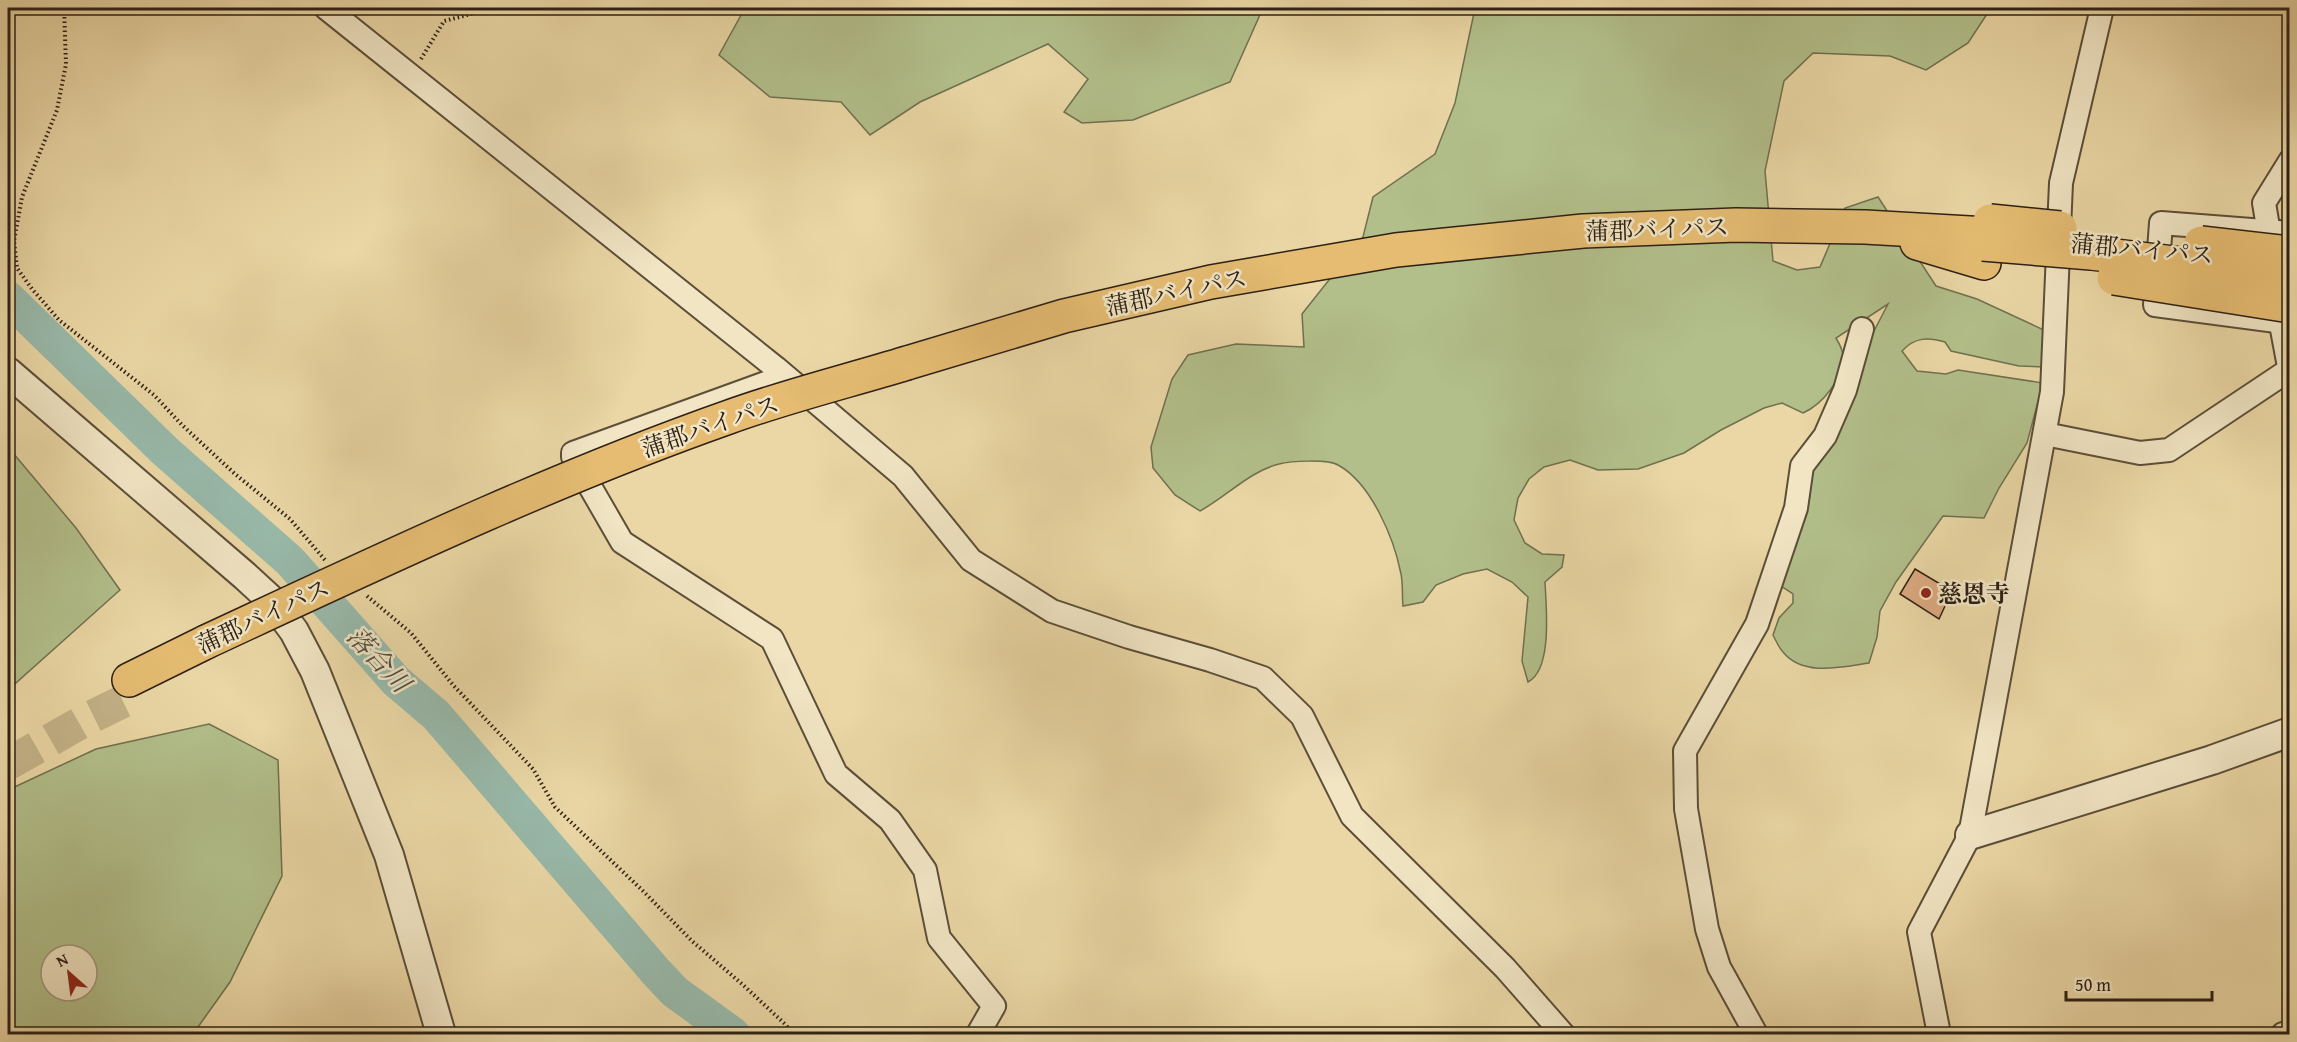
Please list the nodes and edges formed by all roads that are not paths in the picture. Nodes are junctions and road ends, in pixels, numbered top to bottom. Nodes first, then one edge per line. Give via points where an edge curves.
1 (326, 8) edge
2 (2102, 8) edge
3 (2289, 161) edge
4 (2283, 238) edge
5 (1986, 241) junction
6 (2289, 264) edge
7 (2289, 277) edge
8 (2286, 317) edge
9 (1862, 329) dead end
10 (909, 368) junction
11 (2289, 371) edge
12 (8, 372) edge
13 (785, 376) junction
14 (2045, 434) junction
15 (133, 688) tunnel mouth
16 (2289, 732) edge
17 (1970, 835) junction
18 (2289, 1032) edge
19 (441, 1035) edge
20 (978, 1035) edge
21 (1563, 1035) edge
22 (1756, 1035) edge
23 (1939, 1035) edge
24 (2283, 1035) edge

1 - 13 street
2 - 14 street via 2061,183 2052,392
3 - 4 street via 2264,203
4 - 5 highway, bridge
4 - 8 street
4 - 8 street via 2161,223 2155,305
5 - 6 highway, 蒲郡バイパス
5 - 7 highway, 蒲郡バイパス, bridge
5 - 8 highway, bridge via 2089,274
5 - 10 highway, 蒲郡バイパス via 1589,244 1402,264 1213,296
5 - 10 highway, 蒲郡バイパス via 1865,227 1736,225 1583,231 1396,250 1211,282 1064,316
8 - 11 street
9 - 22 street via 1845,390 1829,427 1802,466 1796,508 1757,624 1684,751 1686,809 1707,929 1719,968
10 - 15 highway, 蒲郡バイパス, bridge via 730,416 608,463 414,545
11 - 14 street via 2169,450 2140,453
12 - 19 street via 245,576 270,599 294,631 315,671 389,855
13 - 20 street via 573,453 573,458 622,542 772,639 836,774 890,820 925,870 939,938 994,1006
13 - 21 street via 903,476 971,560 1052,611 1263,678 1302,716 1352,816 1506,968
14 - 17 street
16 - 17 street
17 - 23 street via 1919,932
18 - 24 street

